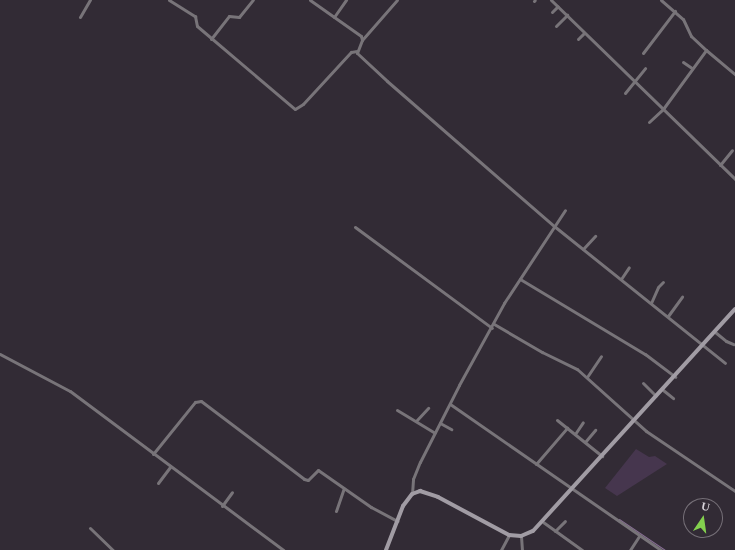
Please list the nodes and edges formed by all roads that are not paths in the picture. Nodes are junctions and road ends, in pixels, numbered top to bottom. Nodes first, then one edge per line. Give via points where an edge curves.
1 (90, 0) edge
2 (169, 0) edge
3 (253, 0) edge
4 (310, 0) edge
5 (346, 0) edge
6 (396, 0) edge
7 (551, 0) edge
8 (661, 0) edge
9 (558, 6) junction
10 (675, 11) junction
11 (552, 12) dead end
12 (566, 15) junction
13 (80, 17) dead end
14 (334, 17) junction
15 (556, 26) dead end
16 (584, 33) junction
17 (211, 39) junction
18 (578, 39) dead end
19 (362, 40) junction
20 (706, 50) junction
21 (356, 51) junction
22 (643, 53) dead end
23 (683, 62) dead end
24 (645, 68) dead end
25 (692, 68) junction
26 (735, 74) edge
27 (635, 82) junction
28 (624, 93) dead end
29 (663, 109) junction
30 (649, 122) dead end
31 (732, 150) dead end
32 (720, 164) junction
33 (735, 179) edge
34 (565, 210) dead end
35 (554, 226) junction
36 (356, 227) dead end
37 (595, 236) dead end
38 (583, 249) junction
39 (629, 267) dead end
40 (520, 278) junction
41 (621, 279) junction
42 (663, 282) dead end
43 (682, 297) dead end
44 (651, 303) junction
45 (735, 309) edge
46 (668, 316) junction
47 (494, 324) junction
48 (492, 328) junction
49 (715, 332) junction
50 (704, 344) junction
51 (733, 344) dead end
52 (0, 354) edge
53 (601, 356) dead end
54 (725, 363) dead end
55 (675, 376) junction
56 (587, 377) junction
57 (643, 383) dead end
58 (663, 390) junction
59 (656, 396) junction
60 (673, 398) dead end
61 (450, 404) junction
62 (428, 408) dead end
63 (397, 410) dead end
64 (558, 420) dead end
65 (416, 421) junction
66 (583, 422) dead end
67 (634, 422) junction
68 (440, 423) junction
69 (567, 428) junction
70 (451, 429) dead end
71 (595, 430) dead end
72 (435, 432) junction
73 (575, 434) junction
74 (585, 442) junction
75 (153, 454) junction
76 (602, 456) junction
77 (536, 464) junction
78 (170, 467) junction
79 (158, 483) dead end
80 (344, 488) junction
81 (572, 489) junction
82 (735, 491) edge
83 (232, 492) dead end
84 (412, 494) junction
85 (222, 506) junction
86 (336, 511) dead end
87 (397, 521) junction
88 (543, 522) junction
89 (565, 522) dead end
90 (90, 528) dead end
91 (555, 531) junction
92 (509, 535) junction
93 (521, 536) junction
94 (639, 536) junction
95 (113, 550) edge
96 (283, 550) edge
97 (386, 550) edge
98 (501, 550) edge
99 (522, 550) edge
100 (582, 550) edge
101 (630, 550) edge
102 (661, 550) edge

1 - 13 street
2 - 17 street via 195,16 197,26
3 - 17 street via 239,17 228,16
4 - 14 street
5 - 14 street
6 - 19 street
7 - 9 street
8 - 10 street
9 - 11 street
9 - 12 street
10 - 20 street via 691,36
10 - 22 street
12 - 15 street
12 - 16 street
14 - 19 street via 357,33
16 - 18 street
16 - 27 street
17 - 21 street via 296,109 351,52
19 - 21 street
20 - 25 street
20 - 26 street
21 - 35 street
23 - 25 street
24 - 27 street
25 - 29 street
27 - 28 street
27 - 29 street
29 - 30 street
29 - 32 street
31 - 32 street
32 - 33 street
34 - 35 street
35 - 38 street
35 - 40 street
36 - 48 street
37 - 38 street
38 - 41 street
39 - 41 street
40 - 47 street
40 - 55 street via 645,354
41 - 44 street
42 - 44 street
43 - 46 street
44 - 46 street
45 - 49 main road
46 - 50 street
47 - 48 street
47 - 56 street
48 - 61 street
49 - 50 main road
49 - 51 street
50 - 54 street
50 - 55 main road
52 - 75 street via 70,391
53 - 56 street
55 - 58 main road
56 - 67 street
57 - 59 street
58 - 59 main road
58 - 60 street
59 - 67 main road
61 - 68 street
61 - 77 street
62 - 65 street
63 - 65 street
64 - 69 street
65 - 72 street
66 - 73 street
67 - 76 main road
67 - 82 street
68 - 70 street
68 - 72 street
69 - 73 street
69 - 77 street
71 - 74 street
72 - 84 street via 415,472
73 - 74 street
74 - 76 street
75 - 78 street
75 - 80 street via 195,402 201,400 304,479 310,479 318,470
76 - 81 main road
77 - 81 street
78 - 79 street
78 - 85 street
80 - 86 street
80 - 87 street
81 - 88 main road
81 - 94 street
83 - 85 street
84 - 87 main road
84 - 92 main road via 420,491 430,493
85 - 96 street
87 - 97 main road
88 - 91 street
88 - 93 main road via 528,534
89 - 91 street
90 - 95 street
91 - 100 street
92 - 93 main road
92 - 98 street
93 - 99 street
94 - 101 street
94 - 102 street

